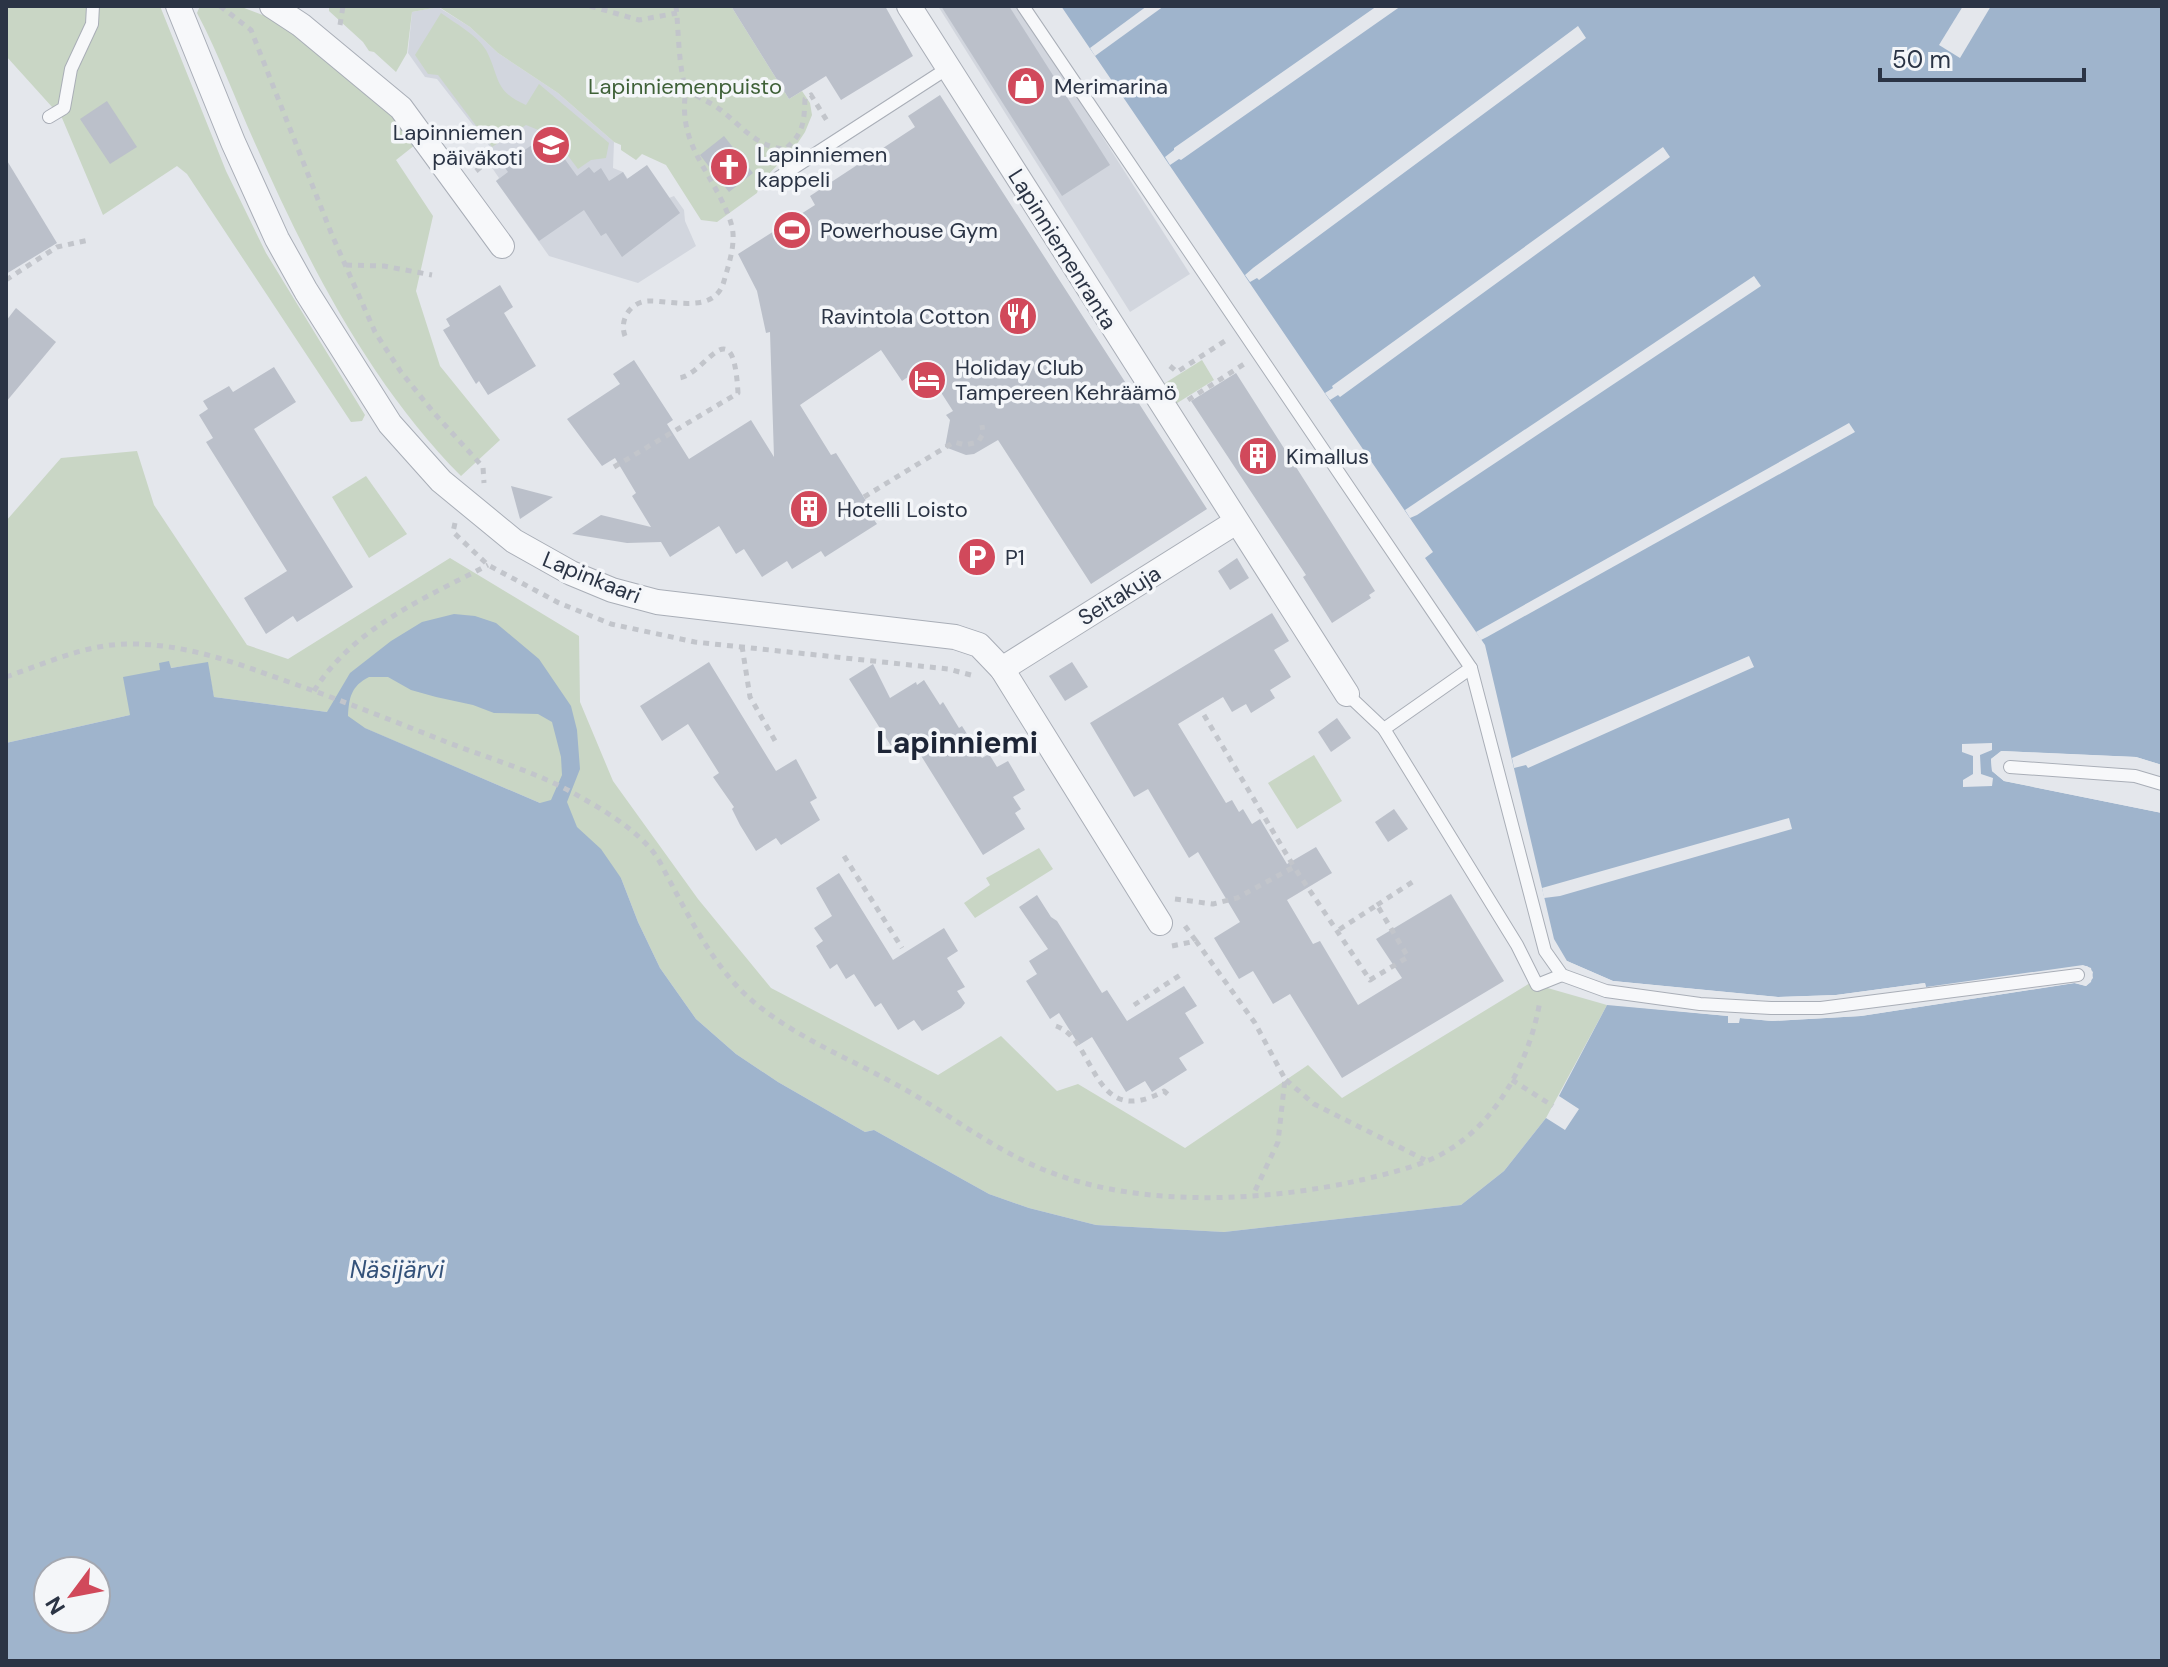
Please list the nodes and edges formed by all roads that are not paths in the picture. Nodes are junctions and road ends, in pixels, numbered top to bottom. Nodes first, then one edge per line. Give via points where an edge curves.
1 (93, 6) edge
2 (178, 6) edge
3 (272, 6) edge
4 (909, 6) edge
5 (1023, 6) edge
6 (948, 68) junction
7 (49, 117) dead end
8 (778, 178) dead end
9 (502, 246) dead end
10 (1236, 522) junction
11 (1471, 668) junction
12 (992, 674) junction
13 (1347, 694) joint
14 (1384, 729) junction
15 (2010, 767) dead end
16 (2162, 784) edge
17 (1160, 923) dead end
18 (1562, 975) junction
19 (2078, 975) dead end

1 - 7 lane via 64,108
2 - 12 street, Lapinkaari via 233,142 306,291 390,424 469,506 542,559 612,590 657,602 955,637 979,645
3 - 9 street via 401,108
4 - 6 street, Lapinniemenranta
5 - 11 lane
6 - 8 lane
6 - 10 street, Lapinniemenranta
10 - 12 street, Seitakuja
10 - 13 street, Lapinniemenranta
11 - 14 lane
11 - 18 lane via 1545,951
12 - 17 street, Lapinkaari
13 - 14 lane
14 - 18 lane via 1537,985
15 - 16 lane via 2135,776
18 - 19 lane via 1606,991 1652,999 1783,1008 1821,1008

